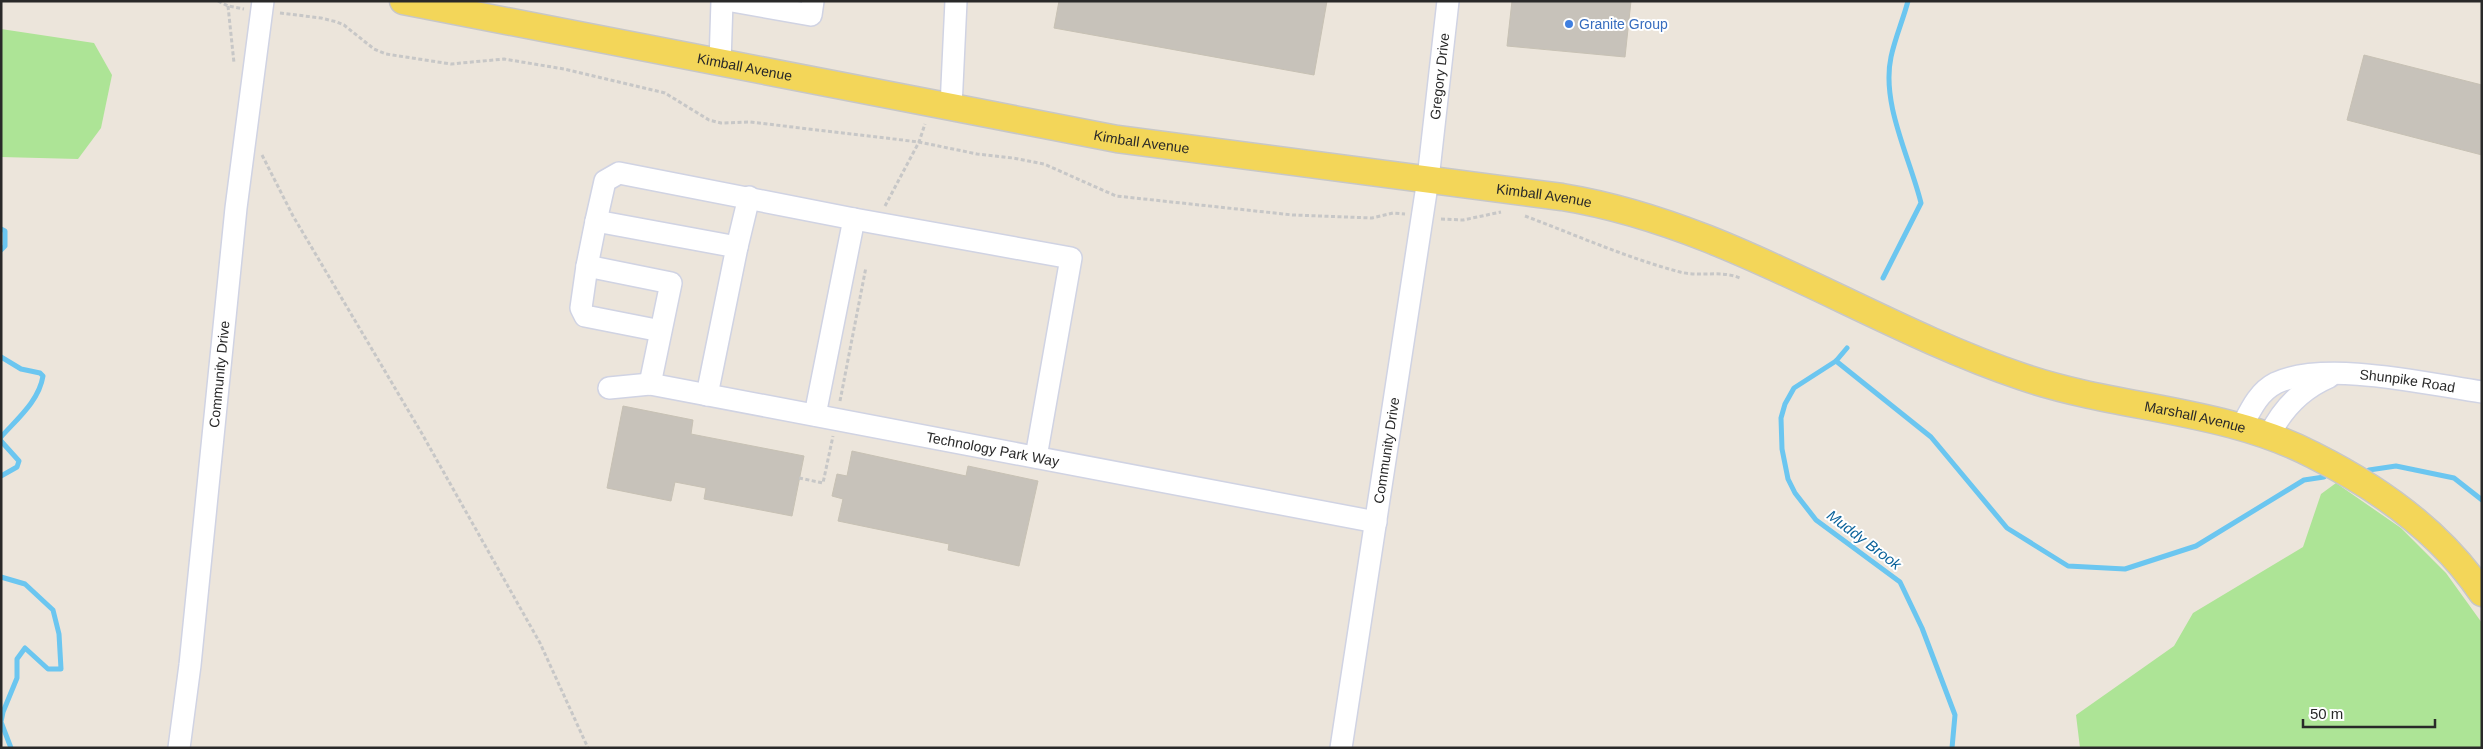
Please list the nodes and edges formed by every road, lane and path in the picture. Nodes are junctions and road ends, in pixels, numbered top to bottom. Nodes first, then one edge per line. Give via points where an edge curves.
1 (218, 1) edge
2 (403, 1) edge
3 (722, 1) edge
4 (732, 1) edge
5 (813, 1) edge
6 (956, 1) edge
7 (1448, 1) edge
8 (768, 4) edge
9 (261, 6) edge
10 (720, 63) junction
11 (951, 107) junction
12 (926, 118) dead end
13 (247, 124) junction
14 (919, 142) junction
15 (1432, 152) joint
16 (1428, 179) junction
17 (749, 197) junction
18 (1508, 213) dead end
19 (1517, 213) dead end
20 (881, 214) dead end
21 (1422, 216) junction
22 (854, 219) junction
23 (596, 220) junction
24 (737, 247) junction
25 (867, 263) dead end
26 (587, 266) junction
27 (1746, 281) dead end
28 (1869, 312) joint
29 (661, 331) junction
30 (2334, 375) junction
31 (650, 384) junction
32 (609, 388) dead end
33 (2482, 392) edge
34 (707, 395) junction
35 (838, 408) dead end
36 (815, 415) junction
37 (2241, 428) junction
38 (834, 433) dead end
39 (2269, 436) junction
40 (1036, 457) junction
41 (799, 478) dead end
42 (1376, 522) junction
43 (2482, 593) edge
44 (178, 748) edge
45 (588, 748) edge
46 (1341, 748) edge

1 - 9 path via 228,6
2 - 10 main road, Kimball Avenue
3 - 10 street
4 - 8 street
5 - 8 street via 811,15
6 - 11 street
7 - 15 street, Gregory Drive
9 - 13 street, Community Drive
9 - 14 path via 337,22 386,54 451,64 504,58 623,81 665,93 709,120 721,123 750,122
10 - 11 main road, Kimball Avenue
11 - 16 main road, Kimball Avenue via 1172,147
12 - 14 path
13 - 44 street, Community Drive via 190,665
13 - 45 path via 293,216 421,432 540,643
14 - 20 path
14 - 21 path via 1044,164 1106,192 1134,198 1293,215 1372,218 1393,213
15 - 16 street, Community Drive
16 - 21 street, Community Drive
16 - 28 main road, Kimball Avenue via 1570,198 1633,212 1726,246
17 - 22 street
17 - 23 street via 619,173 604,182
17 - 24 street
18 - 21 path via 1463,220
19 - 27 path via 1680,272 1729,275
21 - 42 street, Community Drive
22 - 36 street
22 - 40 street via 1071,258
23 - 24 street
23 - 26 street
24 - 34 street
25 - 35 path
26 - 29 street via 581,308 585,316
26 - 29 street via 671,283
28 - 37 main road, Marshall Avenue via 2024,378 2081,394
29 - 31 street
30 - 33 street, Shunpike Road via 2379,376
30 - 37 street, Shunpike Road via 2308,375 2275,384 2255,402
30 - 39 street, Shunpike Road via 2301,392
31 - 32 street, Technology Park Way
31 - 34 street, Technology Park Way
34 - 36 street, Technology Park Way
36 - 40 street, Technology Park Way
37 - 39 main road, Marshall Avenue
38 - 41 path via 823,484
39 - 43 main road, Marshall Avenue via 2313,455 2377,492 2456,560
40 - 42 street, Technology Park Way
42 - 46 street, Community Drive

